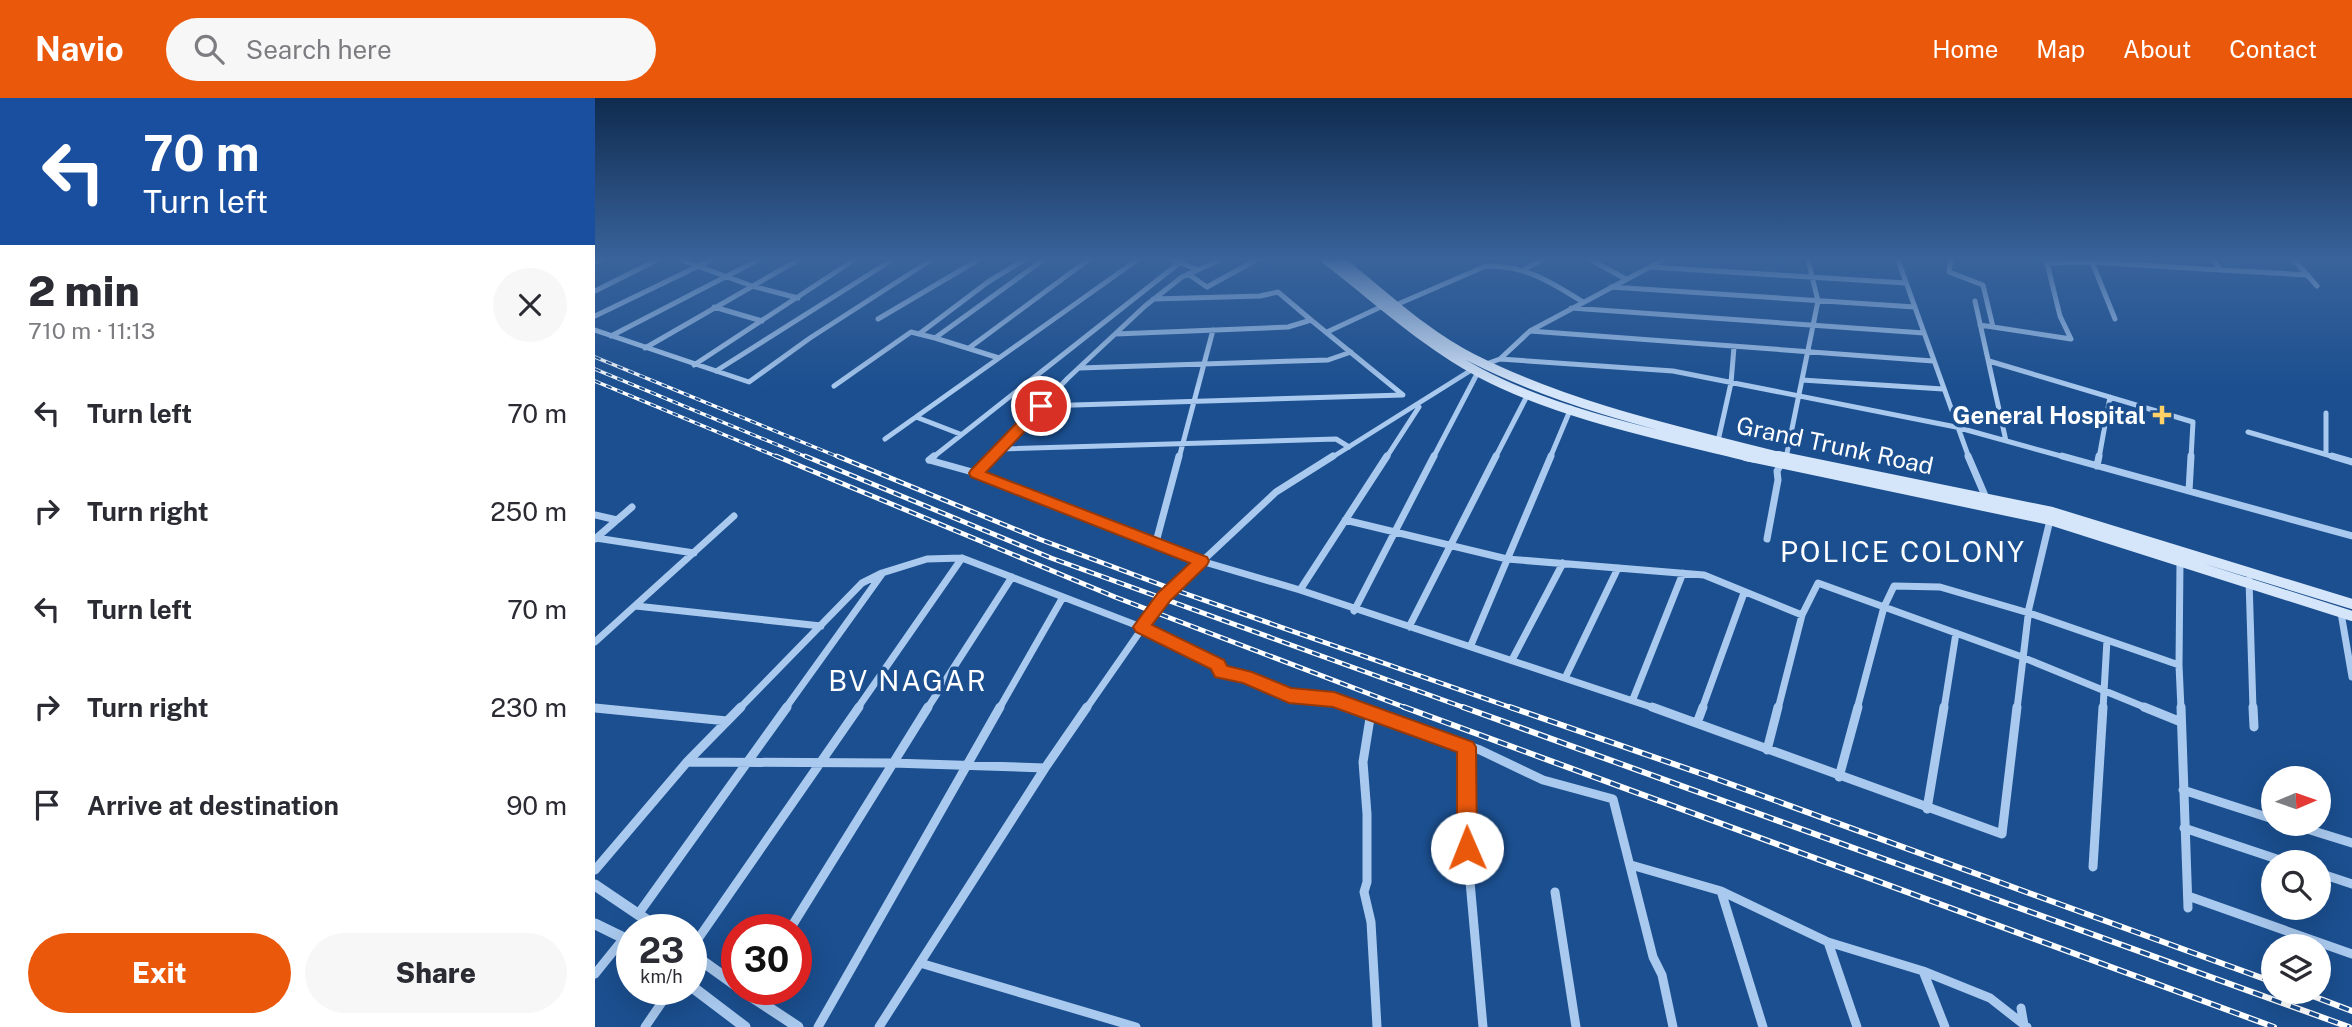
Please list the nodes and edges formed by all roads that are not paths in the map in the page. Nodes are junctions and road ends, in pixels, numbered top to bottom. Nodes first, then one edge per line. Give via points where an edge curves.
1 (621, 303) edge
2 (674, 303) edge
3 (721, 303) edge
4 (790, 303) edge
5 (823, 303) edge
6 (864, 303) edge
7 (905, 303) edge
8 (960, 303) edge
9 (983, 303) edge
10 (1029, 303) edge
11 (1077, 303) edge
12 (1125, 303) edge
13 (1148, 303) edge
14 (1291, 303) edge
15 (1382, 303) edge
16 (1388, 303) edge
17 (1410, 303) edge
18 (1581, 303) edge
19 (1818, 303) edge
20 (1844, 303) edge
21 (1914, 303) edge
22 (1975, 303) edge
23 (1987, 303) edge
24 (2057, 303) edge
25 (2109, 303) edge
26 (714, 307) junction
27 (1915, 307) junction
28 (1399, 309) junction
29 (1571, 309) junction
30 (595, 316) edge
31 (878, 319) dead end
32 (2115, 319) dead end
33 (1311, 320) junction
34 (762, 321) junction
35 (1813, 325) junction
36 (1980, 325) junction
37 (1993, 327) junction
38 (595, 330) edge
39 (1213, 330) junction
40 (1530, 331) junction
41 (1327, 332) junction
42 (1924, 333) junction
43 (919, 334) junction
44 (1115, 334) junction
45 (611, 336) junction
46 (935, 338) junction
47 (1734, 347) junction
48 (645, 348) junction
49 (968, 348) junction
50 (1351, 352) junction
51 (1807, 353) junction
52 (999, 359) junction
53 (1500, 359) junction
54 (1468, 361) junction
55 (1933, 361) junction
56 (1989, 361) junction
57 (1204, 364) junction
58 (694, 365) junction
59 (1079, 368) junction
60 (1479, 368) junction
61 (716, 371) junction
62 (1502, 378) junction
63 (1802, 380) junction
64 (1731, 383) junction
65 (834, 386) dead end
66 (1943, 389) junction
67 (1527, 396) junction
68 (1798, 397) junction
69 (2110, 397) junction
70 (1194, 402) junction
71 (1421, 404) junction
72 (1572, 405) junction
73 (1041, 406) junction
74 (2326, 413) dead end
75 (916, 417) junction
76 (1956, 427) junction
77 (2248, 432) dead end
78 (960, 435) junction
79 (885, 439) dead end
80 (2006, 440) junction
81 (1718, 441) junction
82 (1182, 445) junction
83 (1349, 447) junction
84 (1000, 449) junction
85 (2326, 454) junction
86 (1784, 461) junction
87 (2352, 462) edge
88 (2097, 466) junction
89 (976, 473) junction
90 (2189, 491) junction
91 (1986, 498) junction
92 (632, 508) dead end
93 (595, 515) edge
94 (734, 516) dead end
95 (617, 520) junction
96 (1345, 520) junction
97 (2050, 520) junction
98 (1394, 532) junction
99 (2352, 536) edge
100 (596, 538) edge
101 (1767, 539) dead end
102 (1156, 542) junction
103 (1449, 545) junction
104 (694, 553) junction
105 (962, 558) junction
106 (1507, 559) junction
107 (1202, 561) junction
108 (2180, 562) junction
109 (1563, 563) junction
110 (1618, 568) junction
111 (882, 573) junction
112 (1683, 573) junction
113 (1012, 577) junction
114 (2249, 578) junction
115 (1300, 590) junction
116 (1744, 593) junction
117 (1063, 597) junction
118 (2352, 604) edge
119 (636, 606) junction
120 (1884, 607) junction
121 (1354, 611) junction
122 (2029, 612) junction
123 (1802, 615) junction
124 (2346, 615) edge
125 (821, 626) junction
126 (1142, 627) junction
127 (1409, 627) junction
128 (1956, 633) junction
129 (2107, 640) junction
130 (595, 642) edge
131 (1471, 645) junction
132 (2022, 657) junction
133 (1513, 658) junction
134 (2179, 665) junction
135 (1566, 676) junction
136 (2352, 677) edge
137 (2104, 692) junction
138 (1633, 699) junction
139 (595, 708) edge
140 (1371, 712) junction
141 (727, 721) junction
142 (2181, 722) junction
143 (1696, 723) junction
144 (2254, 727) dead end
145 (1467, 747) junction
146 (1767, 750) junction
147 (687, 762) junction
148 (745, 763) junction
149 (820, 763) junction
150 (892, 763) junction
151 (965, 765) junction
152 (1045, 768) junction
153 (1839, 777) junction
154 (2183, 790) junction
155 (1927, 809) junction
156 (2261, 814) edge
157 (2184, 828) junction
158 (2328, 836) edge
159 (2352, 844) edge
160 (2261, 854) edge
161 (1631, 866) junction
162 (2093, 867) dead end
163 (595, 870) edge
164 (2331, 877) edge
165 (2352, 884) edge
166 (595, 885) edge
167 (1721, 891) junction
168 (1556, 892) dead end
169 (2187, 896) junction
170 (2188, 908) dead end
171 (639, 913) joint
172 (798, 914) edge
173 (595, 924) edge
174 (707, 928) edge
175 (616, 934) edge
176 (1828, 942) junction
177 (616, 952) edge
178 (2352, 954) edge
179 (921, 963) junction
180 (1923, 971) junction
181 (595, 974) edge
182 (707, 999) edge
183 (660, 1005) edge
184 (766, 1005) edge
185 (2021, 1008) dead end
186 (740, 1026) edge
187 (645, 1027) edge
188 (798, 1027) edge
189 (818, 1027) edge
190 (879, 1027) edge
191 (1136, 1027) edge
192 (1377, 1027) edge
193 (1483, 1027) edge
194 (1576, 1027) edge
195 (1673, 1027) edge
196 (1763, 1027) edge
197 (1857, 1027) edge
198 (1945, 1027) edge
199 (2026, 1027) edge

1 - 30 street
2 - 45 street
3 - 26 street
4 - 34 street
5 - 61 street
6 - 61 street via 749,382
7 - 31 street
8 - 43 street
9 - 46 street
10 - 49 street
11 - 52 street
12 - 78 street
13 - 44 street
14 - 33 street
15 - 41 street
16 - 28 main road
17 - 28 street
18 - 29 street
19 - 35 street
20 - 27 street
21 - 27 street
22 - 36 street
23 - 37 street
24 - 37 street via 2071,339
25 - 32 street
26 - 34 street
26 - 48 street
27 - 42 street
28 - 54 main road
29 - 35 street
29 - 40 street
33 - 39 street via 1288,327
33 - 41 street
34 - 58 street
35 - 42 street
35 - 51 street
36 - 37 street
36 - 56 street
38 - 45 street
39 - 44 street
39 - 57 street
40 - 47 street
40 - 53 street
41 - 50 street
42 - 55 street
43 - 46 street
43 - 65 street via 911,332
44 - 59 street
45 - 48 street
46 - 49 street
47 - 51 street
47 - 64 street
48 - 58 street
49 - 52 street
50 - 57 street via 1328,360
50 - 70 street via 1403,395
51 - 55 street
51 - 63 street
52 - 75 street
53 - 60 street
53 - 64 street via 1673,371
54 - 60 main road
54 - 60 main road, Grand Trunk Road
55 - 66 street
56 - 69 street
56 - 80 street
57 - 59 street
57 - 70 street
58 - 61 street
59 - 73 street
60 - 62 main road, Grand Trunk Road
60 - 71 street
60 - 98 street
62 - 67 main road
62 - 72 main road, Grand Trunk Road
63 - 66 street
63 - 68 street
64 - 68 street
64 - 81 street
66 - 76 street
67 - 72 main road
67 - 103 street
68 - 76 street
68 - 86 street
69 - 88 street
69 - 90 street via 2193,422
70 - 73 street
70 - 82 street
71 - 83 street
71 - 96 street
72 - 81 main road, Grand Trunk Road
72 - 86 main road via 1672,438
72 - 106 street
73 - 84 street
74 - 85 street
75 - 78 street
75 - 79 street
76 - 80 street
76 - 91 street
77 - 85 street
78 - 89 street via 929,460
80 - 88 street
81 - 86 main road, Grand Trunk Road
82 - 83 street via 1336,439
82 - 84 street
82 - 102 street
83 - 107 street via 1276,492
84 - 89 street
85 - 87 street
86 - 91 main road, Grand Trunk Road
86 - 97 main road
86 - 101 street via 1777,471
88 - 90 street
89 - 102 street
90 - 99 street
91 - 114 main road, Grand Trunk Road via 2052,512
92 - 95 street
93 - 95 street
94 - 104 street
95 - 100 street
96 - 98 street
96 - 115 street
97 - 108 main road
97 - 122 street
98 - 103 street
98 - 121 street
100 - 104 street
102 - 107 street
103 - 106 street
103 - 127 street
104 - 119 street
105 - 111 street via 927,559
105 - 113 street
105 - 149 street
106 - 109 street
106 - 131 street
107 - 115 street
107 - 126 street via 1164,597
108 - 114 main road
108 - 134 street
109 - 110 street
109 - 133 street
110 - 112 street
110 - 135 street
111 - 125 street via 862,583
111 - 148 street
112 - 116 street via 1704,575
112 - 138 street
113 - 117 street
113 - 150 street
114 - 118 main road, Grand Trunk Road
114 - 124 main road
114 - 144 street
115 - 121 street
116 - 123 street
116 - 143 street
117 - 126 street
117 - 151 street
119 - 125 street
119 - 130 street
120 - 122 street via 1893,586 1940,587
120 - 123 street via 1818,583
120 - 128 street
120 - 153 street
121 - 127 street
122 - 129 street
122 - 132 street
123 - 146 street
124 - 136 street
125 - 141 street
126 - 140 street via 1217,664 1221,672 1289,695 1334,699
126 - 152 street
127 - 131 street
128 - 132 street
128 - 155 street
129 - 134 street
129 - 137 street
131 - 133 street
132 - 137 street
132 - 155 street via 2002,834
133 - 135 street
134 - 142 street
135 - 138 street
137 - 142 street
137 - 162 street
138 - 143 street
139 - 141 street
140 - 145 street
140 - 192 street via 1363,762 1367,814 1364,892 1371,922
141 - 147 street
142 - 154 street
143 - 146 street
145 - 161 street via 1543,780 1613,799
145 - 193 street via 1467,848
146 - 153 street
147 - 148 street
147 - 163 street
148 - 149 street
148 - 171 street
149 - 150 street
149 - 174 street
150 - 151 street
150 - 172 street
151 - 152 street
151 - 189 street
152 - 179 street
153 - 155 street
154 - 156 street
154 - 157 street
157 - 160 street
157 - 169 street
158 - 159 street
161 - 167 street
161 - 195 street
164 - 165 street
166 - 171 street
167 - 176 street
167 - 196 street
168 - 194 street
169 - 170 street
169 - 178 street
173 - 175 street
176 - 180 street
176 - 197 street
177 - 181 street
179 - 190 street
179 - 191 street
180 - 198 street
180 - 199 street via 1990,998
182 - 186 street
183 - 187 street
184 - 188 street
185 - 199 street

